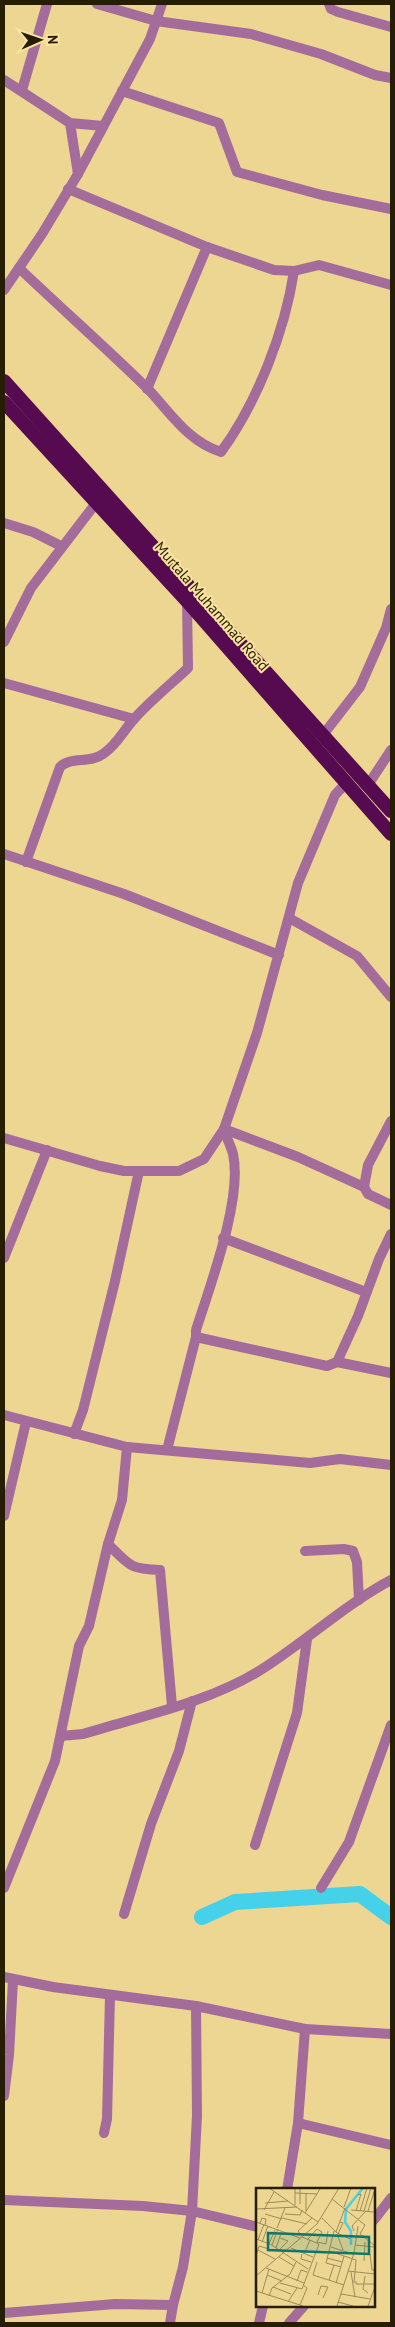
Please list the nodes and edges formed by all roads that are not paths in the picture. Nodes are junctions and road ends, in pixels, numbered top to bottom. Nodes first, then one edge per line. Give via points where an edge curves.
1 (46, 4) edge
2 (97, 4) edge
3 (162, 4) edge
4 (329, 4) edge
5 (156, 21) junction
6 (391, 27) edge
7 (391, 78) edge
8 (4, 80) edge
9 (22, 90) junction
10 (122, 91) junction
11 (70, 123) junction
12 (103, 126) junction
13 (78, 174) junction
14 (68, 189) junction
15 (391, 209) edge
16 (207, 247) junction
17 (18, 268) junction
18 (294, 271) junction
19 (391, 285) edge
20 (4, 290) edge
21 (4, 381) edge
22 (147, 389) junction
23 (4, 402) edge
24 (96, 503) junction
25 (4, 523) edge
26 (130, 529) junction
27 (61, 546) junction
28 (187, 601) junction
29 (391, 609) edge
30 (4, 642) edge
31 (4, 683) edge
32 (134, 719) junction
33 (323, 735) junction
34 (391, 750) edge
35 (346, 783) junction
36 (368, 785) junction
37 (391, 811) edge
38 (391, 834) edge
39 (4, 854) edge
40 (26, 862) junction
41 (289, 918) junction
42 (278, 954) junction
43 (391, 997) edge
44 (391, 1121) edge
45 (224, 1129) junction
46 (4, 1138) edge
47 (47, 1150) junction
48 (138, 1171) junction
49 (364, 1187) junction
50 (391, 1205) edge
51 (391, 1234) edge
52 (223, 1238) junction
53 (4, 1258) edge
54 (366, 1292) junction
55 (196, 1337) junction
56 (337, 1362) junction
57 (391, 1374) edge
58 (4, 1415) edge
59 (26, 1422) junction
60 (74, 1434) junction
61 (127, 1448) junction
62 (167, 1450) junction
63 (391, 1465) edge
64 (4, 1516) edge
65 (108, 1544) junction
66 (305, 1551) dead end
67 (391, 1580) edge
68 (359, 1600) junction
69 (307, 1639) junction
70 (192, 1700) junction
71 (172, 1706) junction
72 (391, 1725) edge
73 (61, 1736) junction
74 (254, 1845) dead end
75 (4, 1888) edge
76 (321, 1888) dead end
77 (124, 1914) dead end
78 (8, 1979) edge
79 (110, 1996) junction
80 (196, 2006) junction
81 (305, 2029) junction
82 (391, 2034) edge
83 (4, 2096) edge
84 (298, 2123) junction
85 (104, 2133) dead end
86 (391, 2145) edge
87 (287, 2188) edge
88 (391, 2198) edge
89 (4, 2200) edge
90 (192, 2211) junction
91 (375, 2219) edge
92 (256, 2227) edge
93 (172, 2304) junction
94 (263, 2307) edge
95 (303, 2307) edge
96 (4, 2313) edge
97 (170, 2323) edge
98 (259, 2323) edge
99 (289, 2323) edge

1 - 9 street
2 - 5 street
3 - 5 street
4 - 6 street via 338,12
5 - 7 street via 251,34
5 - 10 street
8 - 9 street
9 - 11 street
10 - 12 street
10 - 15 street via 219,123 237,172 322,195
11 - 12 street
11 - 13 street
12 - 13 street
13 - 14 street
14 - 16 street
14 - 17 street
16 - 18 street via 274,270
16 - 22 street
17 - 20 street
17 - 22 street
18 - 19 street via 319,265
18 - 22 street via 290,301 266,367 235,433 221,452 206,447 190,435
21 - 26 highway, Murtala Muhammad Road
23 - 24 highway, Murtala Muhammad Road
24 - 26 highway, Murtala Muhammad Road
24 - 27 street
25 - 27 street via 33,532
26 - 28 highway, Murtala Muhammad Road
26 - 33 highway, Murtala Muhammad Road
27 - 30 street via 31,588
28 - 32 street via 188,668
28 - 35 highway, Murtala Muhammad Road
29 - 33 street via 360,687
31 - 32 street
32 - 40 street via 103,754 93,760 65,762 60,767
33 - 36 highway, Murtala Muhammad Road
34 - 36 street
35 - 38 highway, Murtala Muhammad Road
35 - 41 street via 335,795 327,812 298,882
36 - 37 highway, Murtala Muhammad Road
39 - 40 street
40 - 42 street via 124,894
41 - 42 street
41 - 43 street via 357,956
42 - 45 street via 257,1033
44 - 49 street via 368,1165
45 - 48 street via 204,1159 179,1171
45 - 49 street via 291,1154
45 - 52 street via 233,1155 233,1193
46 - 47 street
47 - 48 street via 100,1166
47 - 53 street
48 - 60 street via 115,1281
49 - 50 street via 368,1194
51 - 54 street
52 - 54 street
52 - 55 street
54 - 56 street
55 - 56 street via 327,1366
55 - 62 street
56 - 57 street
58 - 59 street
59 - 60 street
59 - 64 street
60 - 61 street
61 - 62 street
61 - 65 street via 122,1500
62 - 63 street via 310,1463 340,1459
65 - 71 street via 136,1569 160,1570
65 - 73 street via 89,1626 79,1646
66 - 68 street via 353,1551
67 - 68 street
68 - 69 street
69 - 70 street via 250,1676 223,1690
69 - 74 street via 297,1713
70 - 71 street
70 - 77 street via 179,1751 151,1824
71 - 73 street via 83,1734
72 - 76 street via 349,1842
73 - 75 street via 55,1762
78 - 79 street
78 - 83 street via 10,2055
79 - 80 street
79 - 85 street
80 - 81 street
80 - 90 street via 197,2116
81 - 82 street
81 - 84 street
84 - 86 street
84 - 87 street
88 - 91 street
89 - 90 street
90 - 92 street
90 - 93 street via 183,2268
93 - 96 street via 115,2304
93 - 97 street
94 - 98 street
95 - 99 street

